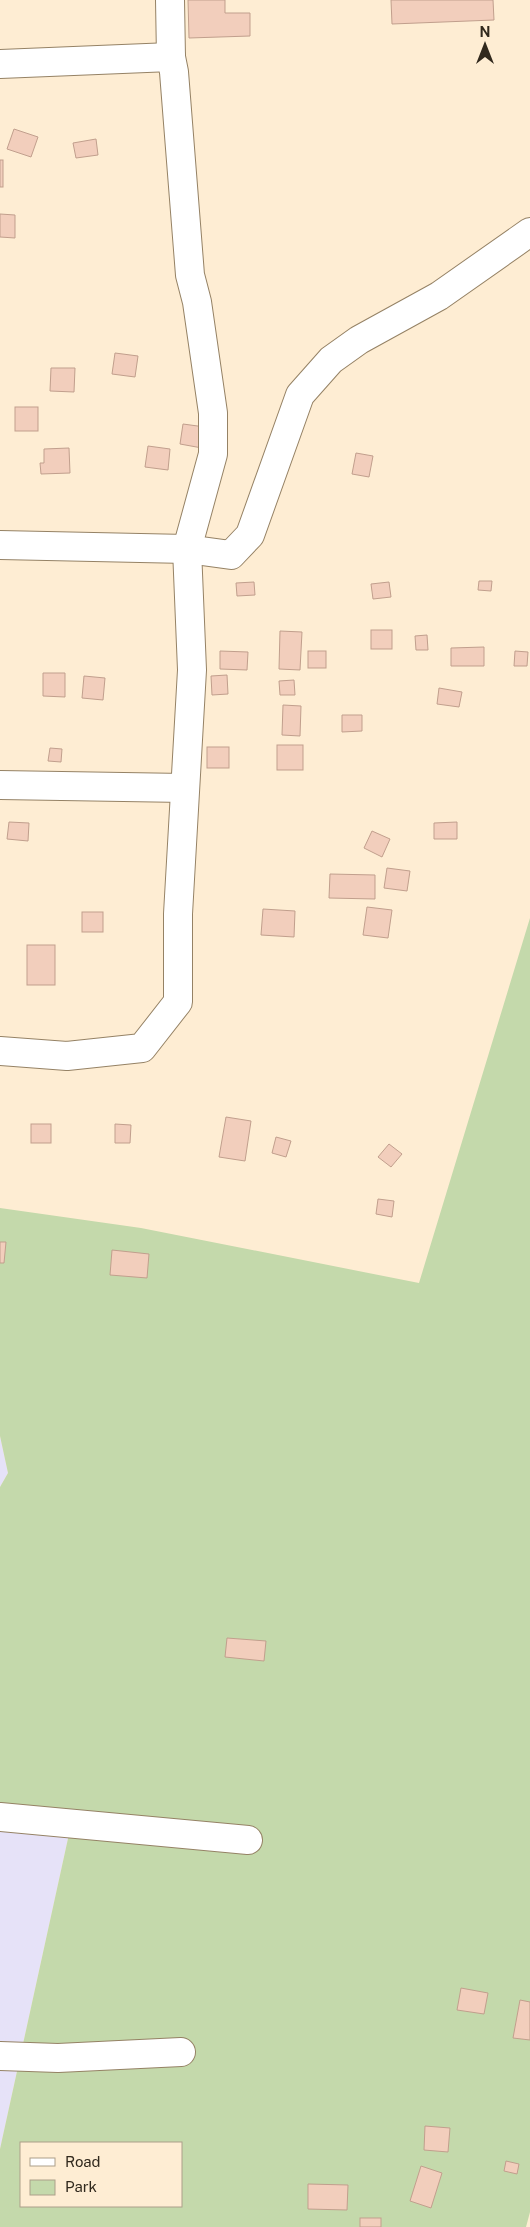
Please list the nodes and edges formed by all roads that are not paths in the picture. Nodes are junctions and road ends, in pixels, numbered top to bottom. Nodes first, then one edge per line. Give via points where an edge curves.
1 (170, 0) edge
2 (171, 57) junction
3 (0, 64) edge
4 (530, 232) edge
5 (0, 545) edge
6 (187, 549) junction
7 (0, 786) edge
8 (185, 788) junction
9 (0, 1051) edge
10 (0, 1817) edge
11 (248, 1840) dead end
12 (181, 2052) dead end
13 (0, 2056) edge

1 - 2 street
2 - 3 street
2 - 6 street via 190,276 197,302 213,413 213,454
4 - 6 street via 439,296 359,340 331,360 300,395 250,535 230,556
5 - 6 street
6 - 8 street via 192,670
7 - 8 street
8 - 9 street via 178,914 178,1002 142,1048 67,1056
10 - 11 street
12 - 13 street via 58,2058

